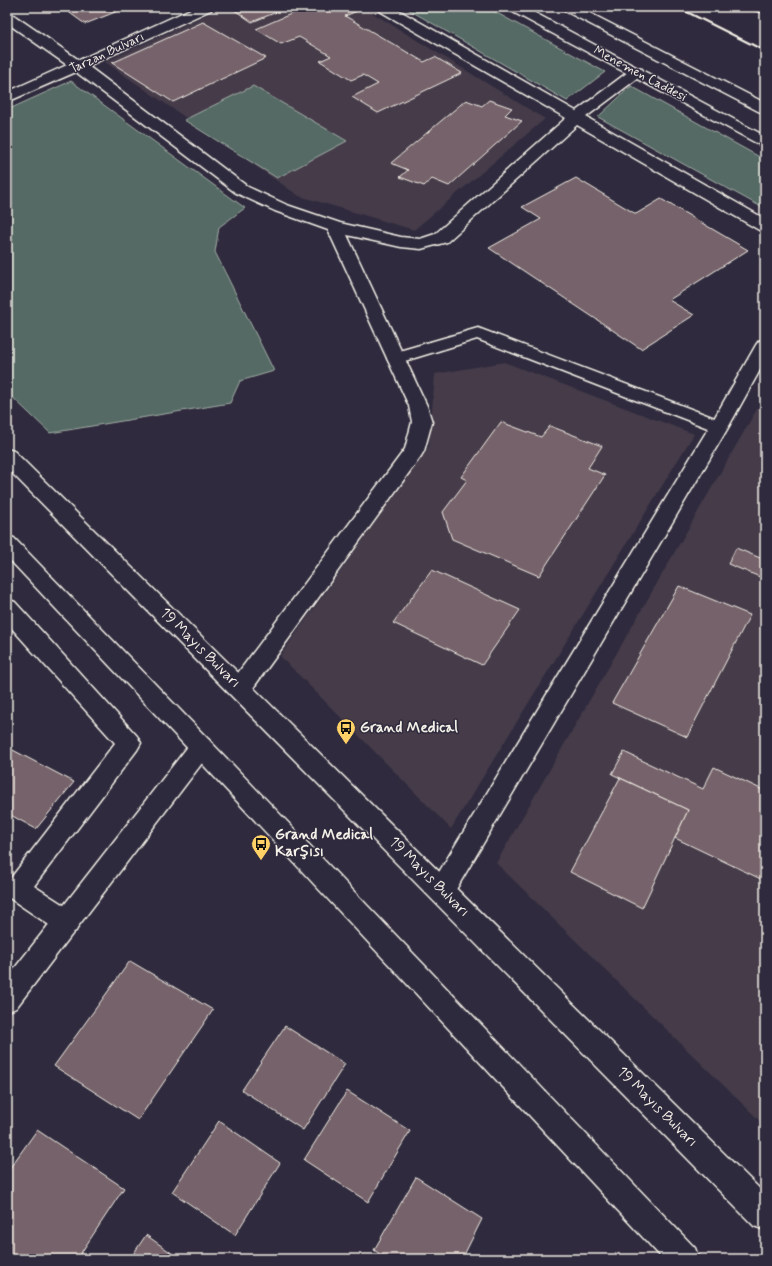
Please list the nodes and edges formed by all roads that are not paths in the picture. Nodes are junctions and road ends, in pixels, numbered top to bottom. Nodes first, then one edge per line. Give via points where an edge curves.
1 (206, 7) edge
2 (383, 7) edge
3 (514, 7) edge
4 (568, 7) edge
5 (760, 7) edge
6 (765, 9) edge
7 (7, 17) edge
8 (78, 66) junction
9 (637, 72) junction
10 (7, 98) edge
11 (765, 109) edge
12 (576, 118) junction
13 (765, 142) edge
14 (765, 226) edge
15 (335, 227) junction
16 (765, 345) edge
17 (395, 358) junction
18 (719, 426) junction
19 (7, 456) edge
20 (7, 544) edge
21 (7, 608) edge
22 (240, 688) junction
23 (201, 747) junction
24 (12, 886) edge
25 (442, 890) junction
26 (67, 922) junction
27 (7, 999) edge
28 (765, 1215) edge
29 (684, 1259) edge

1 - 8 street, Tarzan Bulvarı
2 - 12 street
3 - 9 street, Menemen Caddesi
4 - 11 street, Menemen Caddesi
5 - 6 street
7 - 8 street
8 - 10 street, Tarzan Bulvarı
8 - 15 street via 242,190 281,208
9 - 12 street
9 - 13 street, Menemen Caddesi
12 - 14 street
12 - 15 street via 441,238 421,244 400,242
15 - 17 street
16 - 18 street
17 - 18 lane via 478,333
17 - 22 street via 420,411 422,422 414,451
18 - 25 street
19 - 22 street, 19 Mayıs Bulvarı
20 - 23 street
21 - 24 street via 129,743
22 - 25 street, 19 Mayıs Bulvarı
23 - 26 street
23 - 29 street
24 - 26 street
25 - 28 street, 19 Mayıs Bulvarı
26 - 27 street

